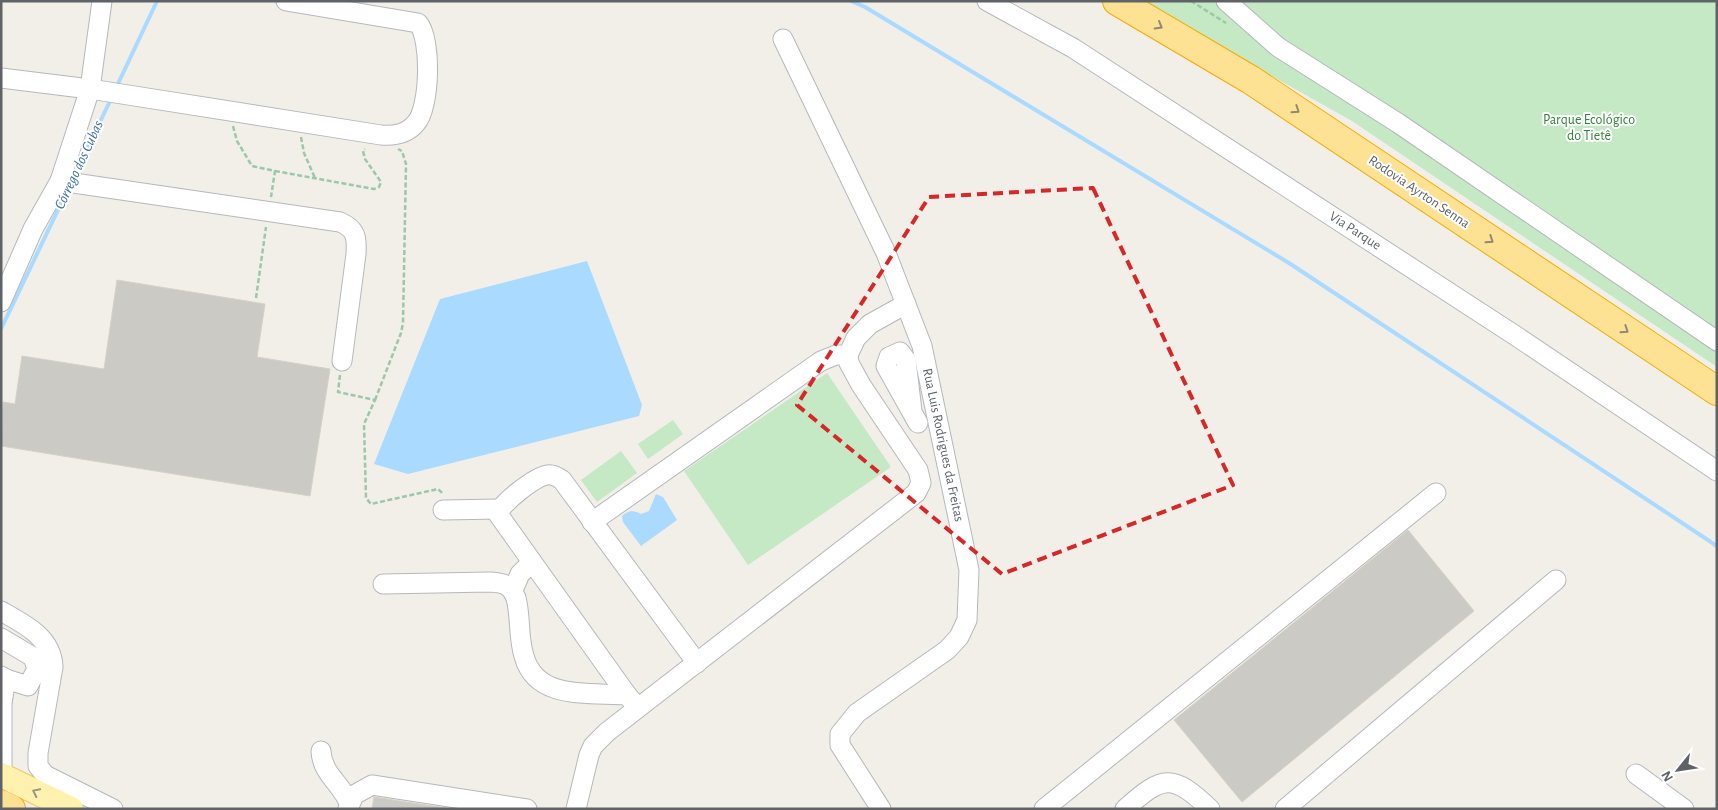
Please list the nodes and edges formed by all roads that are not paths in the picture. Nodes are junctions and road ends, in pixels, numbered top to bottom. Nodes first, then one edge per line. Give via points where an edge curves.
1 (102, 1) edge
2 (286, 1) edge
3 (987, 1) edge
4 (1117, 1) edge
5 (1226, 1) edge
6 (783, 39) dead end
7 (1, 78) edge
8 (90, 89) junction
9 (60, 180) junction
10 (1, 302) edge
11 (906, 304) junction
12 (1717, 341) edge
13 (848, 355) junction
14 (342, 361) road end
15 (900, 391) junction
16 (1717, 391) edge
17 (876, 407) junction
18 (1717, 471) edge
19 (1436, 493) dead end
20 (500, 509) junction
21 (446, 510) road end
22 (592, 522) junction
23 (532, 562) junction
24 (1556, 580) dead end
25 (383, 584) dead end
26 (513, 590) junction
27 (1, 611) edge
28 (1, 638) edge
29 (697, 663) junction
30 (3, 678) edge
31 (632, 702) junction
32 (321, 751) dead end
33 (1636, 774) dead end
34 (2, 776) edge
35 (1, 804) edge
36 (349, 806) edge
37 (10, 809) edge
38 (71, 809) edge
39 (113, 809) edge
40 (527, 809) edge
41 (576, 809) edge
42 (881, 809) edge
43 (1044, 809) edge
44 (1125, 809) edge
45 (1210, 809) edge
46 (1285, 809) edge
47 (1684, 809) edge

1 - 8 street
2 - 8 street via 418,23 424,29 427,53 424,112 416,124 405,132 381,135
3 - 18 street, Via Parque via 1073,48
4 -> 16 highway, Rodovia Ayrton Senna via 1251,80
5 - 12 street via 1278,47 1406,128
6 - 11 street, Rua Luis Rodrigues da Freitas via 886,254
7 - 8 street
8 - 9 street
9 - 10 street via 33,229
9 - 14 street via 350,226 356,236 356,254
11 - 13 street via 870,324 856,338
11 - 42 street, Rua Luis Rodrigues da Freitas via 924,355 969,570 970,598 967,620 959,637 947,650 858,713 840,734 840,745
13 - 17 street via 852,370
13 - 22 street via 836,354 821,361
15 - 15 street via 886,366 889,357 900,352 906,360 915,417
15 - 17 street
17 - 29 street via 918,470 921,483 916,493
19 - 43 street
20 - 21 street
20 - 22 street via 549,474 562,480
20 - 23 street via 501,520
22 - 29 street
23 - 26 street via 520,574
23 - 31 street
24 - 46 street
25 - 26 street via 490,582 505,584
26 - 31 street via 519,608 524,657 536,679 558,691
27 - 39 street via 43,639 52,656 53,667 38,753 39,770
28 - 30 street via 33,657 37,669 28,686
29 - 31 street
30 - 34 street
31 - 41 street via 593,746
32 - 36 street via 321,762 339,785
33 - 47 street
38 -> 34 main road
35 - 37 highway
36 - 40 street via 362,789 372,785
44 - 45 street via 1161,782 1174,783 1191,791

